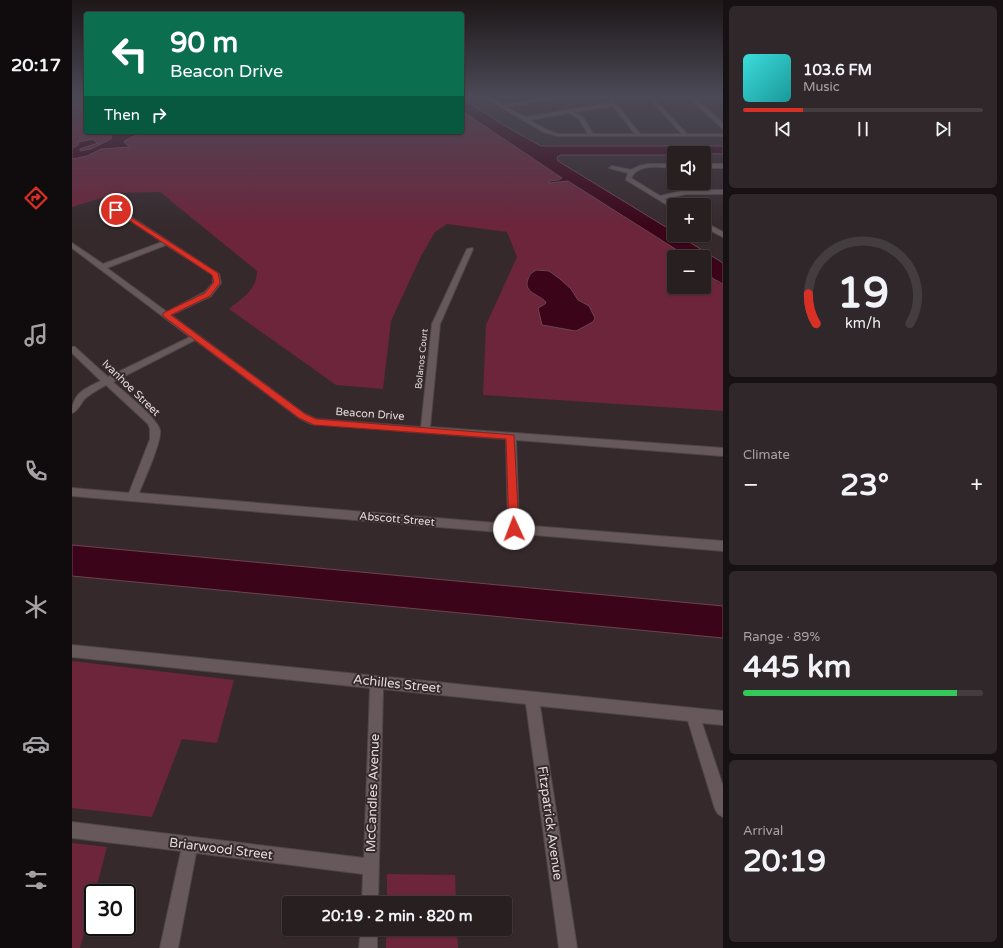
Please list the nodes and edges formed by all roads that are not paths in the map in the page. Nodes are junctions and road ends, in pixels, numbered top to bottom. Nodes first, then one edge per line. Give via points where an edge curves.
1 (667, 166) edge
2 (711, 166) edge
3 (723, 166) edge
4 (612, 168) dead end
5 (633, 172) junction
6 (723, 192) edge
7 (660, 198) junction
8 (667, 202) edge
9 (116, 209) dead end
10 (711, 228) edge
11 (723, 235) edge
12 (167, 242) junction
13 (72, 245) edge
14 (470, 249) dead end
15 (76, 252) edge
16 (102, 267) junction
17 (166, 315) junction
18 (196, 337) junction
19 (72, 349) edge
20 (107, 381) junction
21 (72, 410) edge
22 (425, 430) junction
23 (510, 437) junction
24 (723, 452) edge
25 (72, 492) edge
26 (132, 496) junction
27 (514, 529) junction
28 (723, 546) edge
29 (72, 650) edge
30 (377, 682) junction
31 (532, 698) junction
32 (693, 715) junction
33 (723, 718) edge
34 (723, 809) edge
35 (72, 830) edge
36 (190, 845) junction
37 (371, 867) junction
38 (370, 896) edge
39 (369, 936) edge
40 (169, 948) edge
41 (368, 948) edge
42 (568, 948) edge

1 - 5 street via 637,167
2 - 3 street
4 - 5 street
5 - 7 street via 628,179
6 - 7 street via 686,192
7 - 8 street
9 - 12 street
10 - 11 street
12 - 16 street
12 - 17 street via 212,270 217,279 215,287 208,294
13 - 15 street, Beacon Drive
14 - 22 street, Bolanos Court via 436,324
15 - 16 street, Beacon Drive
16 - 17 street, Beacon Drive
17 - 18 street, Beacon Drive
18 - 20 street
18 - 22 street, Beacon Drive via 302,416 314,422
19 - 20 street, Ivanhoe Street
20 - 21 street via 82,396
20 - 26 street, Ivanhoe Street via 151,422 155,429 155,439
22 - 23 street, Beacon Drive
23 - 24 street, Beacon Drive
23 - 27 street
25 - 26 street, Abscott Street
26 - 27 street, Abscott Street
27 - 28 street, Abscott Street
29 - 30 street, Achilles Street
30 - 31 street, Achilles Street
30 - 37 street, McCandles Avenue
31 - 32 street, Achilles Street
31 - 42 street, Fitzpatrick Avenue
32 - 33 street, Achilles Street
32 - 34 street
35 - 36 street, Briarwood Street
36 - 37 street, Briarwood Street
36 - 40 street
37 - 38 street, McCandles Avenue
39 - 41 street

